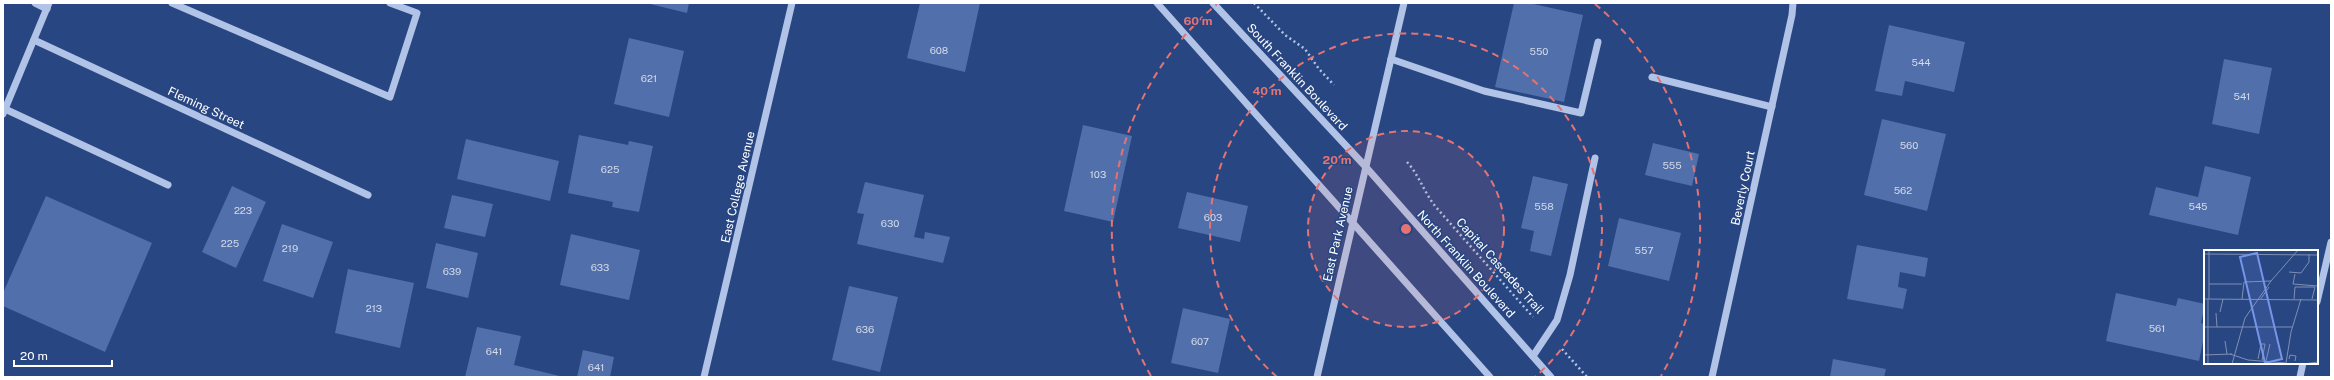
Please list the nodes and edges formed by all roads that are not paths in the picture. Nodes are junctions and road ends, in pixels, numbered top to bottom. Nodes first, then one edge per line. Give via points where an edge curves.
1 (35, 3) edge
2 (172, 3) edge
3 (390, 3) edge
4 (792, 3) edge
5 (1157, 3) edge
6 (1214, 3) edge
7 (1404, 3) edge
8 (1792, 3) edge
9 (48, 6) edge
10 (34, 40) junction
11 (1598, 42) dead end
12 (1391, 59) junction
13 (1652, 77) dead end
14 (1772, 106) junction
15 (4, 111) edge
16 (1595, 158) dead end
17 (1365, 166) junction
18 (168, 185) dead end
19 (368, 195) dead end
20 (1353, 222) junction
21 (2331, 242) edge
22 (2318, 298) edge
23 (1533, 356) junction
24 (2303, 364) edge
25 (704, 377) edge
26 (1317, 377) edge
27 (1490, 377) edge
28 (1551, 377) edge
29 (1712, 377) edge
30 (2300, 377) edge

1 - 9 street
2 - 3 street via 390,96 417,13
4 - 25 street, East College Avenue
5 - 20 street
6 - 17 street, South Franklin Boulevard
7 - 12 street, East Park Avenue
8 - 14 street, Beverly Court via 1792,15
9 - 10 street
10 - 15 street
10 - 19 street, Fleming Street
11 - 12 street via 1582,113 1484,91
12 - 17 street, East Park Avenue
13 - 14 street
14 - 29 street, Beverly Court
15 - 18 street
16 - 23 street via 1570,275 1557,320
17 - 20 street, East Park Avenue
17 - 23 street, North Franklin Boulevard
20 - 26 street, East Park Avenue
20 - 27 street
21 - 22 street
23 - 28 street, North Franklin Boulevard
24 - 30 street

